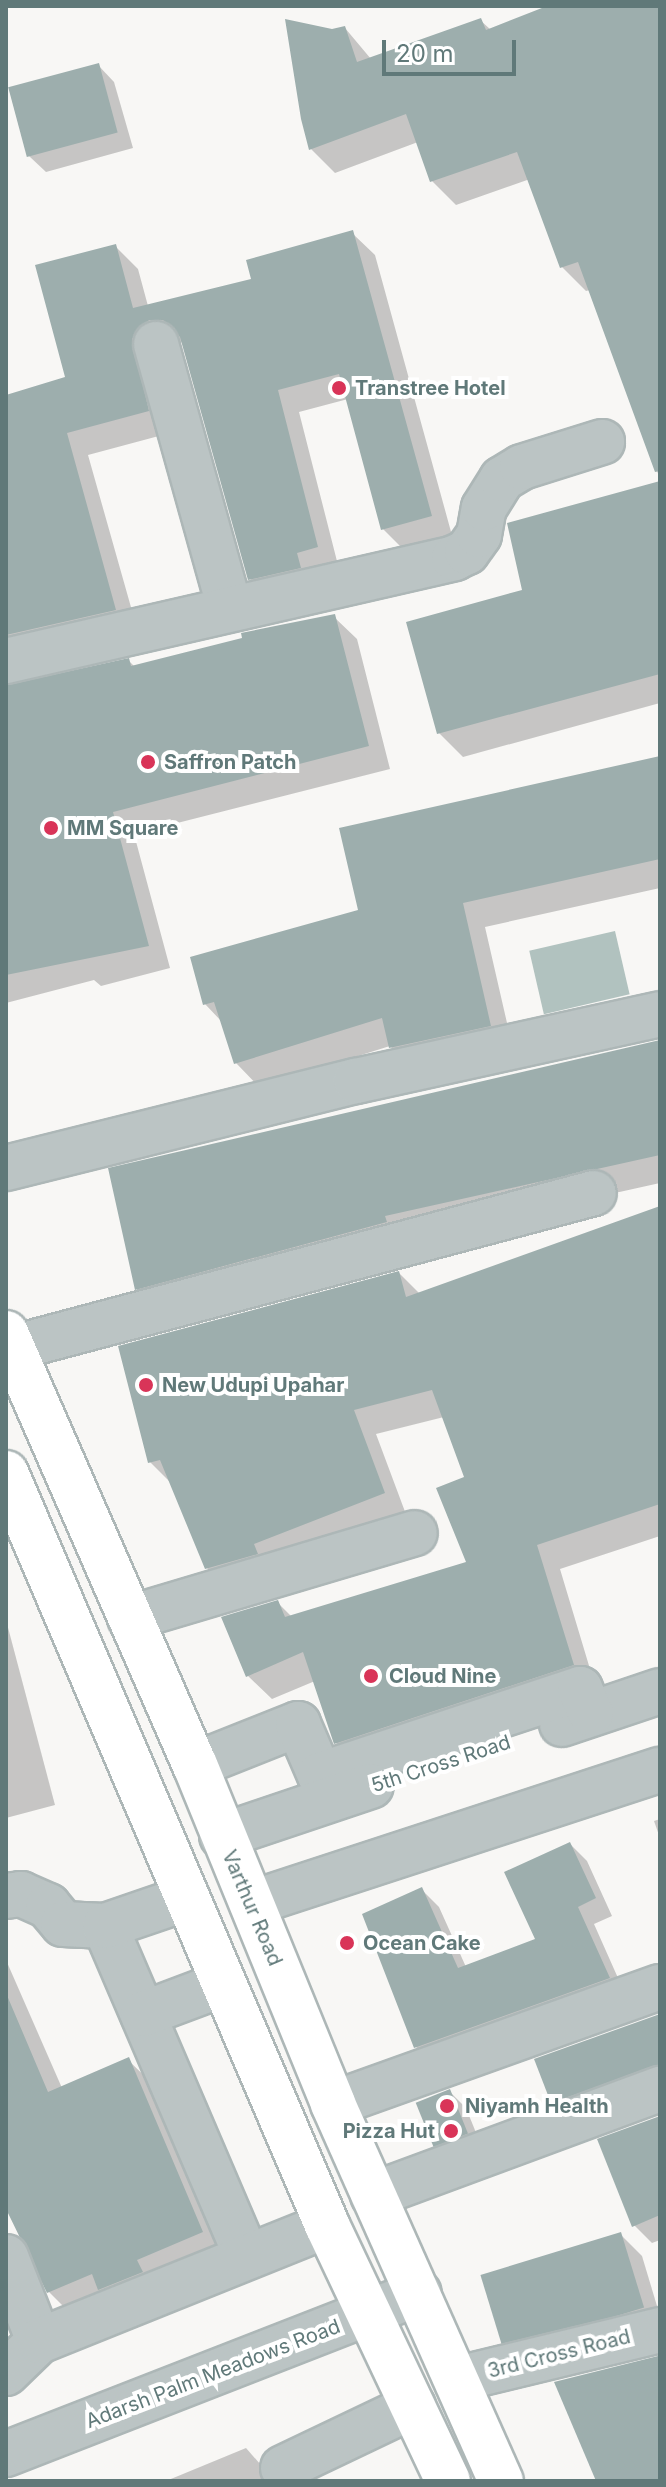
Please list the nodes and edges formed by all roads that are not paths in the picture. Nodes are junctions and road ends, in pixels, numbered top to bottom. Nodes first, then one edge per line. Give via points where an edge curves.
1 (156, 344) dead end
2 (602, 442) dead end
3 (230, 609) junction
4 (6, 661) edge
5 (660, 1014) edge
6 (6, 1168) edge
7 (594, 1193) dead end
8 (9, 1341) edge
9 (6, 1473) edge
10 (415, 1533) dead end
11 (130, 1618) junction
12 (660, 1691) edge
13 (591, 1714) junction
14 (195, 1765) junction
15 (660, 1770) edge
16 (222, 1836) junction
17 (6, 1896) edge
18 (187, 1898) junction
19 (252, 1903) junction
20 (105, 1926) junction
21 (223, 1984) junction
22 (660, 1987) edge
23 (143, 2014) junction
24 (660, 2089) edge
25 (333, 2104) junction
26 (373, 2195) junction
27 (327, 2225) junction
28 (6, 2257) edge
29 (247, 2257) junction
30 (416, 2285) junction
31 (368, 2306) junction
32 (660, 2330) edge
33 (39, 2341) junction
34 (6, 2373) edge
35 (458, 2379) junction
36 (402, 2411) junction
37 (6, 2430) edge
38 (6, 2454) edge
39 (283, 2468) dead end
40 (448, 2481) edge
41 (501, 2481) edge

1 - 3 street
2 - 3 street via 522,467 502,479 491,492 479,535 467,552
3 - 4 street
5 - 6 street via 356,1081
7 - 8 street
8 - 11 main road, Varthur Road
9 - 18 main road
10 - 11 street
11 - 14 main road, Varthur Road
12 - 13 street, 5th Cross Road
13 - 14 street via 580,1689 320,1775 298,1724
13 - 16 street, 5th Cross Road
14 - 16 main road, Varthur Road
15 - 19 street
16 - 19 main road, Varthur Road
17 - 20 street via 21,1894 48,1906 63,1924
18 - 20 street
18 - 21 main road
19 - 25 main road, Varthur Road
20 - 23 street
21 - 23 street
21 - 27 main road
22 - 25 street
23 - 29 street
24 - 26 street
25 - 26 main road, Varthur Road
26 - 30 main road, Varthur Road
27 - 29 street
27 - 31 main road
28 - 33 street
29 - 33 street
30 - 31 street, Adarsh Palm Meadows Road
30 - 35 main road, Varthur Road
31 - 36 main road
31 - 37 street, Adarsh Palm Meadows Road
31 - 38 street, Adarsh Palm Meadows Road
32 - 35 street, 3rd Cross Road
33 - 34 street
35 - 41 main road, Varthur Road
36 - 39 street
36 - 40 main road

